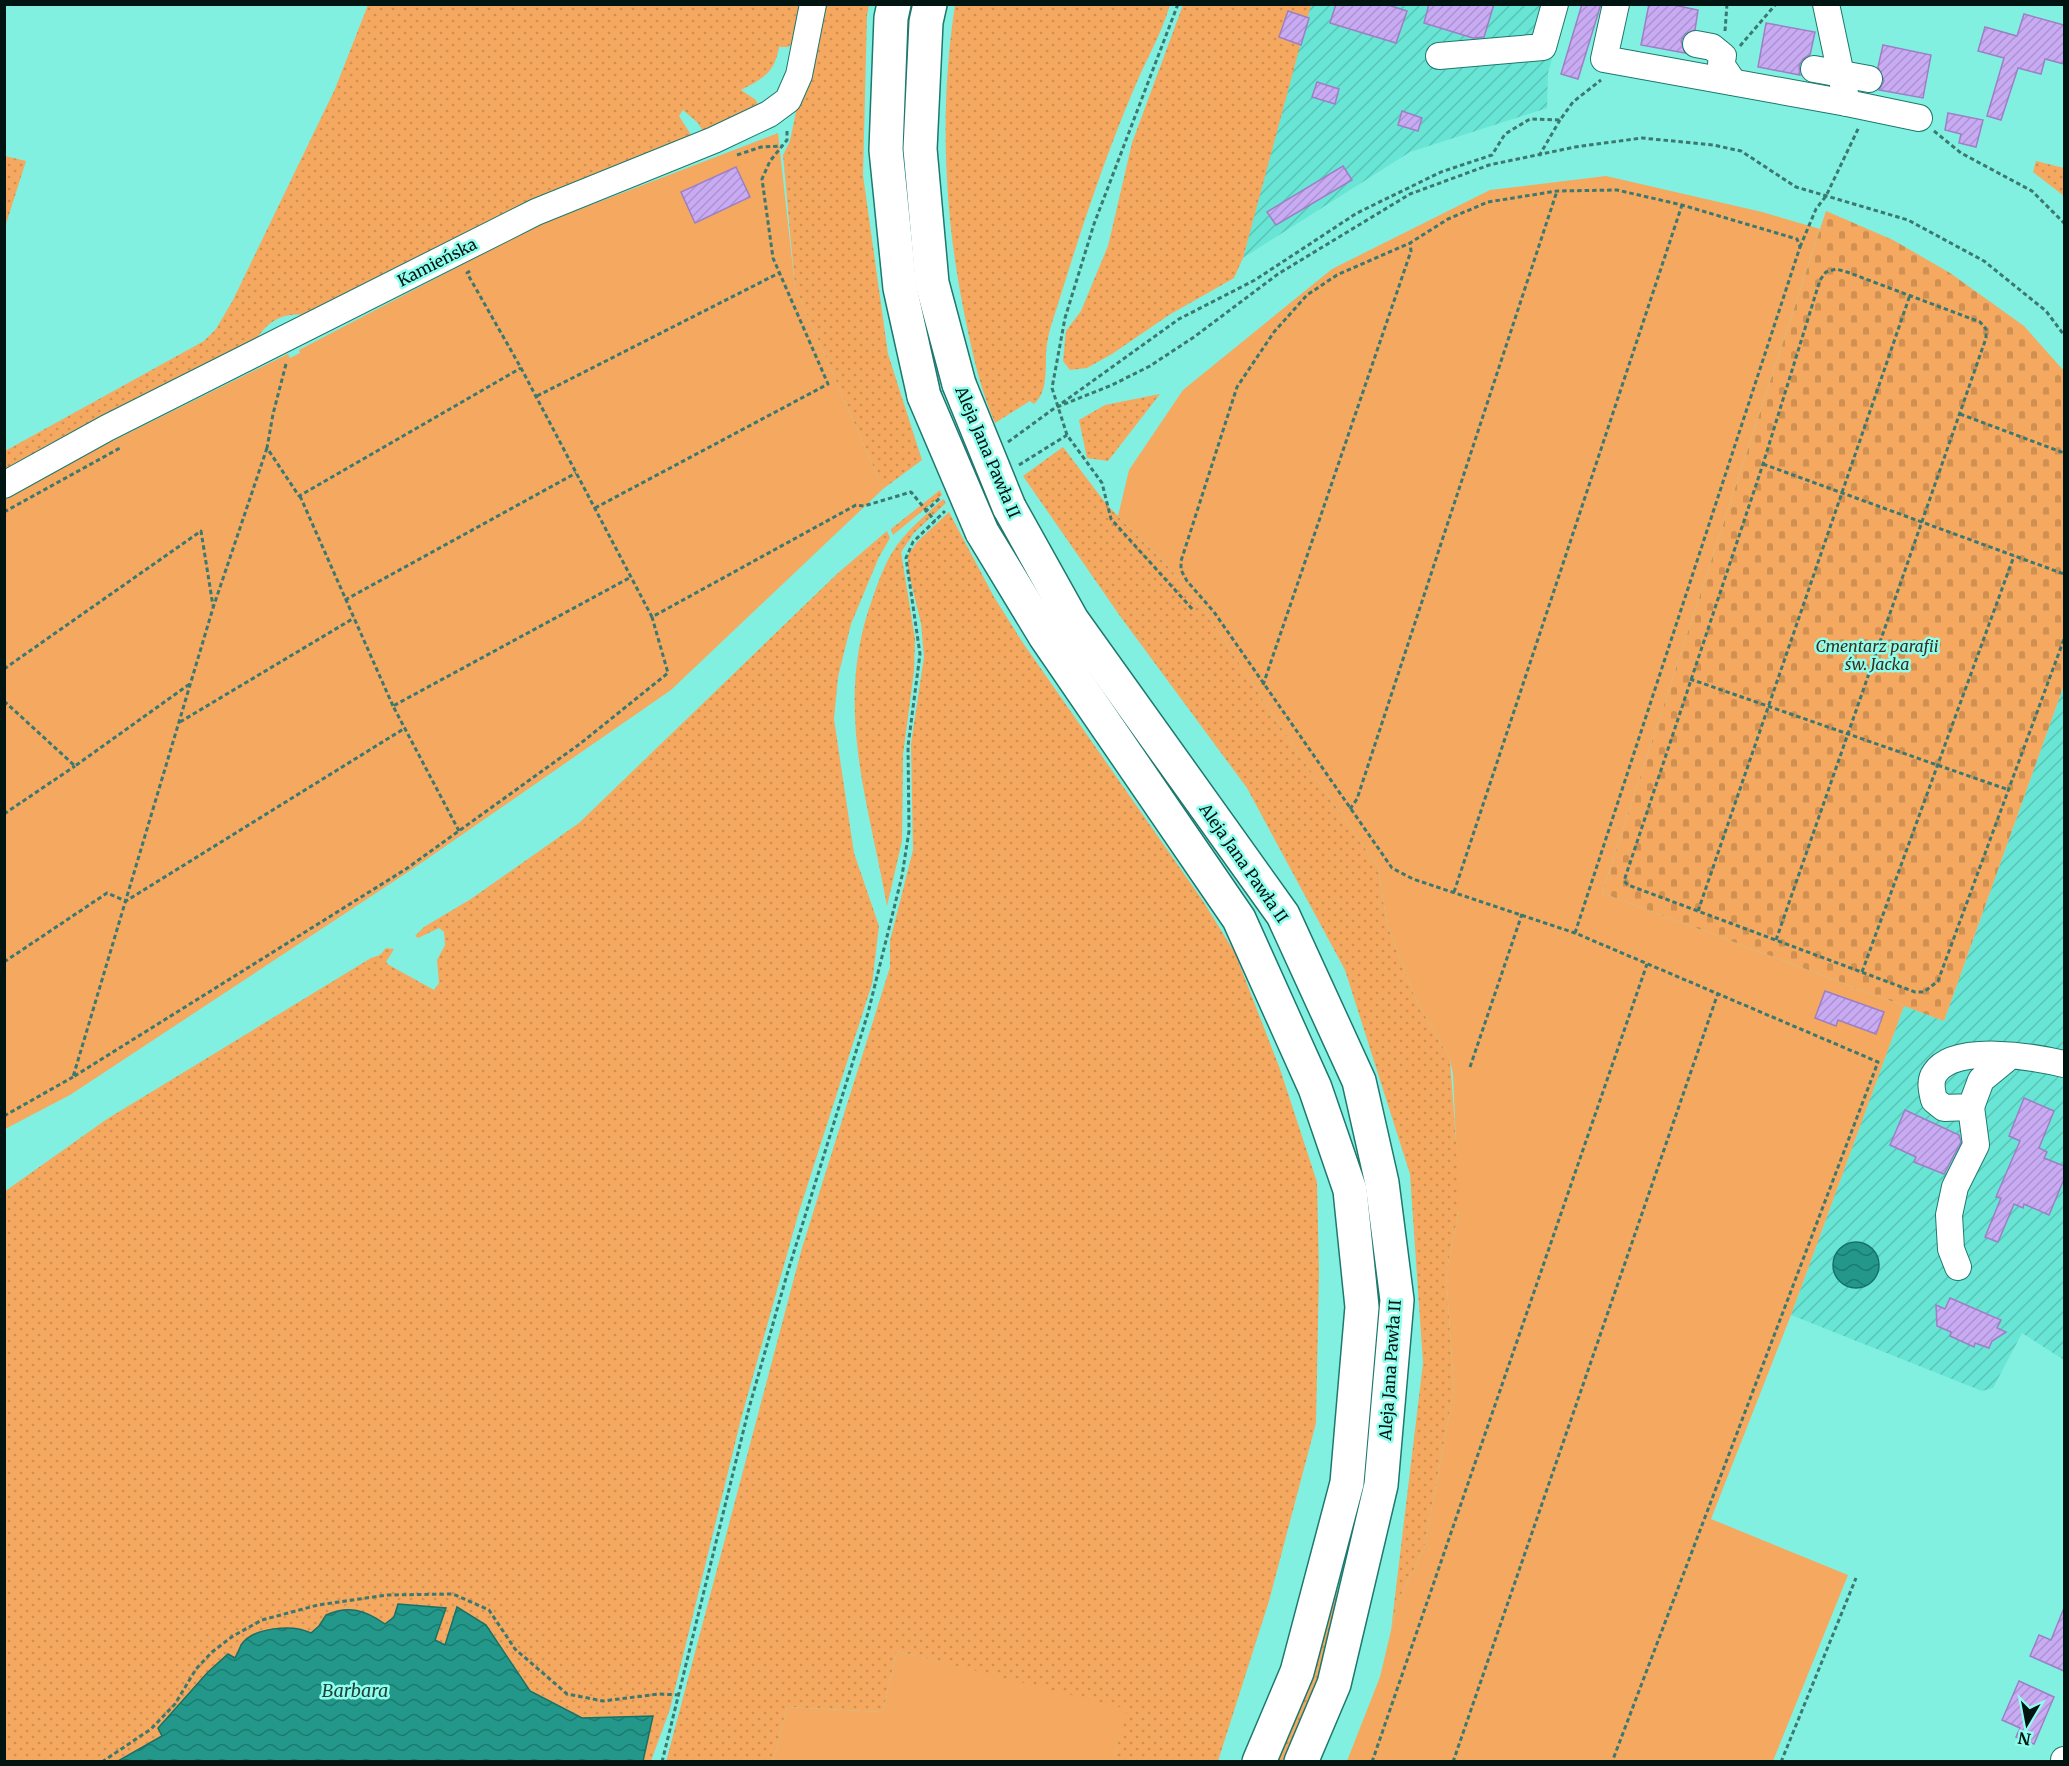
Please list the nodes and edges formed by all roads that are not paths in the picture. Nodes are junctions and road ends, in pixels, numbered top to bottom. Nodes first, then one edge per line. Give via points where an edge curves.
1 (813, 4) edge
2 (894, 4) edge
3 (930, 4) edge
4 (1555, 4) edge
5 (1616, 4) edge
6 (1826, 4) edge
7 (1696, 44) dead end
8 (1439, 56) dead end
9 (1814, 69) dead end
10 (1841, 73) junction
11 (1869, 79) dead end
12 (1733, 82) junction
13 (1857, 105) junction
14 (1919, 118) road end
15 (4, 485) edge
16 (2009, 1057) junction
17 (2064, 1064) edge
18 (1971, 1107) junction
19 (1958, 1267) dead end
20 (1259, 1761) edge
21 (1301, 1761) edge

1 - 15 street, Kamieńska via 799,75 788,100 769,114 536,212 117,423
2 - 20 main road, Aleja Jana Pawła II, bridge via 885,150 900,288 924,396 982,532 1045,636 1239,919 1315,1088 1350,1190 1362,1307 1347,1483 1297,1672
3 - 21 main road, Aleja Jana Pawła II, bridge via 920,149 932,283 959,384 1009,507 1072,620 1283,915 1359,1081 1382,1183 1396,1300 1381,1485 1334,1684
4 - 8 street via 1543,47
5 - 12 street via 1604,59
6 - 10 street
7 - 12 street via 1712,47 1723,56 1721,64
9 - 10 street
10 - 11 street
10 - 13 street
12 - 13 street
13 - 14 street
16 - 17 street
16 - 18 street via 1981,1080
16 - 18 street via 1958,1056 1935,1072 1931,1086 1934,1100 1944,1108
18 - 19 street via 1976,1145 1955,1187 1949,1215 1951,1249

